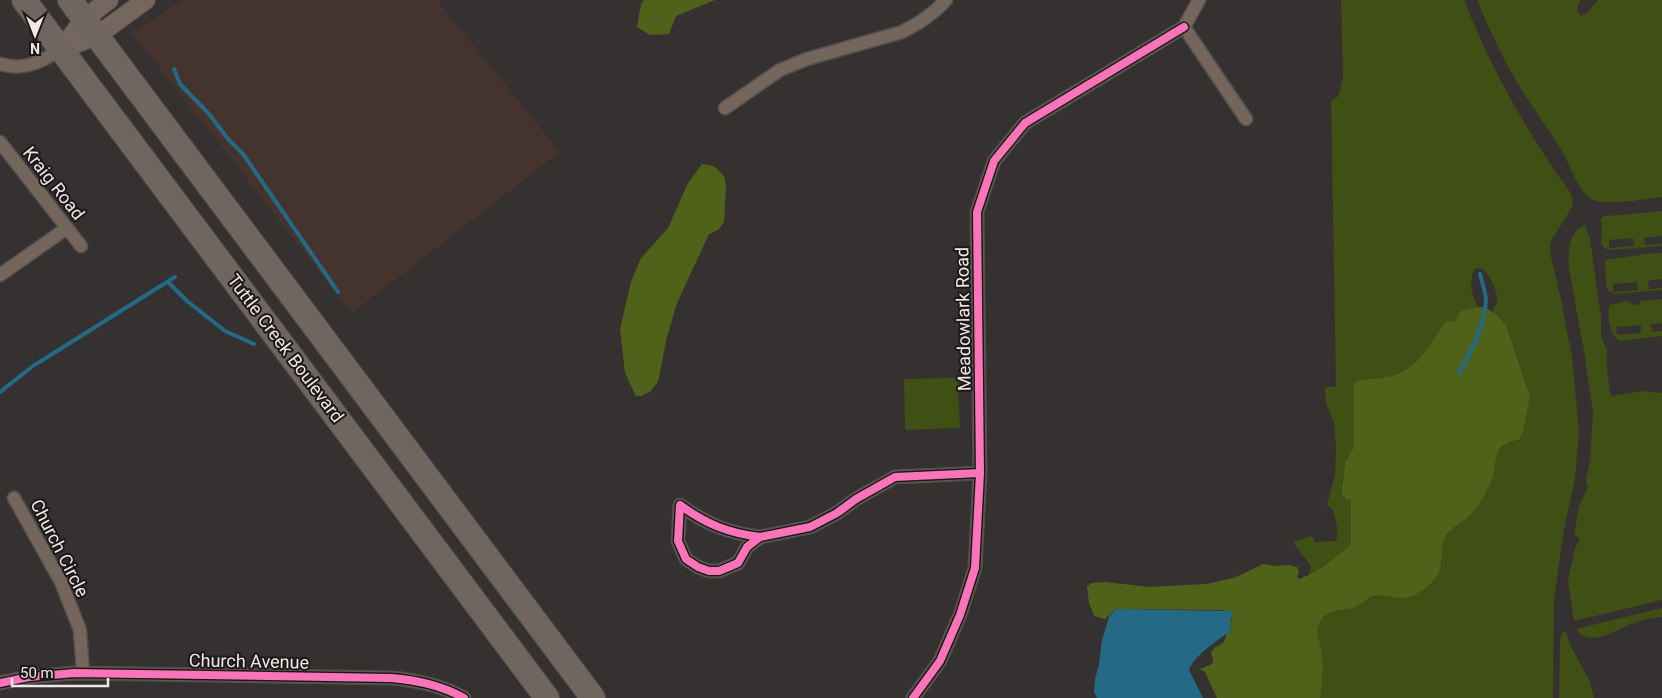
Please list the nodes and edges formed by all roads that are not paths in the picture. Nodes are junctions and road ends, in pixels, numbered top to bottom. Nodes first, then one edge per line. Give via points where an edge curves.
1 (24, 0) edge
2 (70, 0) edge
3 (109, 0) edge
4 (146, 0) edge
5 (946, 0) edge
6 (1199, 0) edge
7 (91, 27) junction
8 (1184, 27) junction
9 (61, 50) junction
10 (0, 64) edge
11 (725, 108) dead end
12 (1246, 119) dead end
13 (0, 142) edge
14 (67, 228) junction
15 (81, 246) dead end
16 (0, 275) edge
17 (980, 473) junction
18 (14, 498) dead end
19 (760, 537) junction
20 (83, 673) junction
21 (0, 683) edge
22 (464, 698) edge
23 (547, 698) edge
24 (593, 698) edge
25 (913, 698) edge

1 - 9 highway, Tuttle Creek Boulevard
2 - 7 highway, Tuttle Creek Boulevard
3 - 7 main road
4 - 7 main road
5 - 11 street via 902,32 780,70
6 - 8 street, Meadowlark Road
7 - 9 main road
7 - 24 highway, Tuttle Creek Boulevard
8 - 12 street
8 - 17 street, Meadowlark Road via 1025,123 994,161 977,212
9 - 10 street via 40,62 13,68
9 - 23 highway, Tuttle Creek Boulevard
13 - 14 street, Kraig Road
14 - 15 street, Kraig Road
14 - 16 street
17 - 19 street via 895,477 810,527
17 - 25 street, Meadowlark Road via 975,568 960,615 940,661
18 - 20 street, Church Circle via 61,582 80,630
19 - 19 street via 747,546 738,563 719,571 696,567 686,559 678,540 680,505 716,526 736,534
20 - 21 street, Church Avenue
20 - 22 street, Church Avenue via 391,678 438,686

